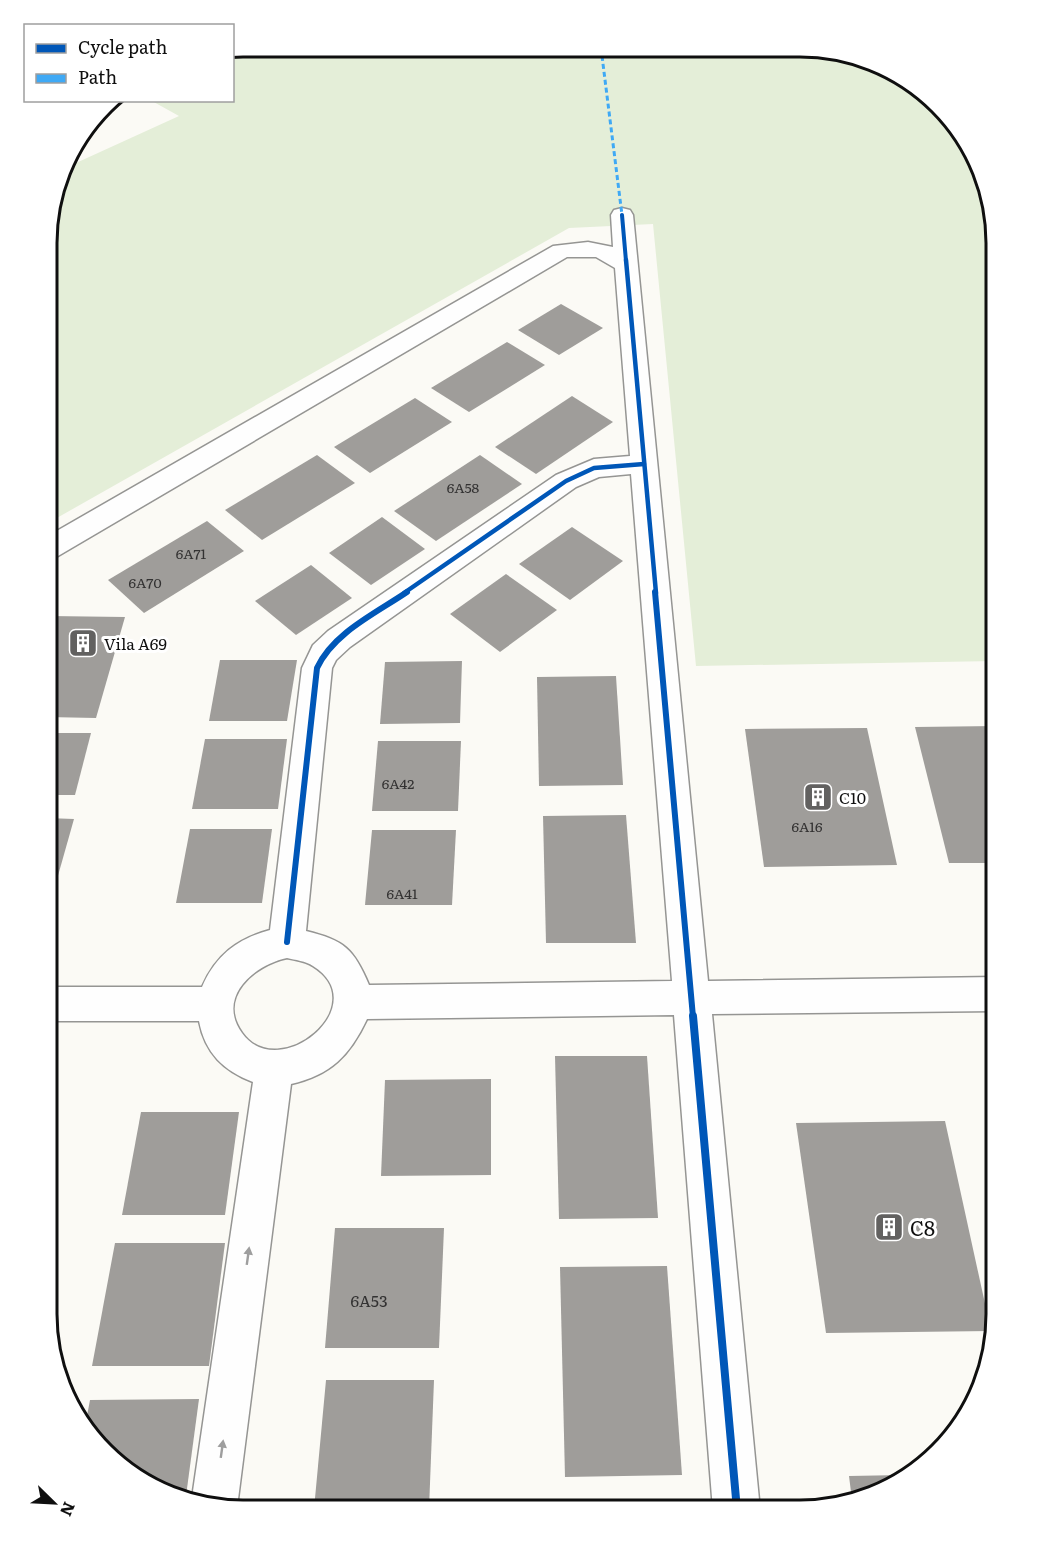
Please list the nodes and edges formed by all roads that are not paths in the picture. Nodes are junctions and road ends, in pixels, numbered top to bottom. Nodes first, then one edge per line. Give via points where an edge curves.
1 (622, 215) dead end
2 (627, 267) junction
3 (645, 464) junction
4 (57, 544) edge
5 (287, 942) junction
6 (986, 994) edge
7 (692, 1000) junction
8 (354, 1002) junction
9 (57, 1004) edge
10 (216, 1004) junction
11 (274, 1068) junction
12 (215, 1497) edge
13 (736, 1500) edge

1 - 2 street
2 - 3 street
2 - 4 street via 604,250 561,251
3 - 5 street via 594,468 566,481 324,653 317,668
3 - 7 street
5 - 8 street via 309,944 328,952 343,965 352,982
5 - 10 street via 248,955 221,985
6 - 7 street
7 - 8 street
7 - 13 street
8 - 11 street via 336,1041 318,1056 297,1065
9 - 10 street
10 - 11 street via 216,1023 235,1054 253,1064
12 -> 11 street

